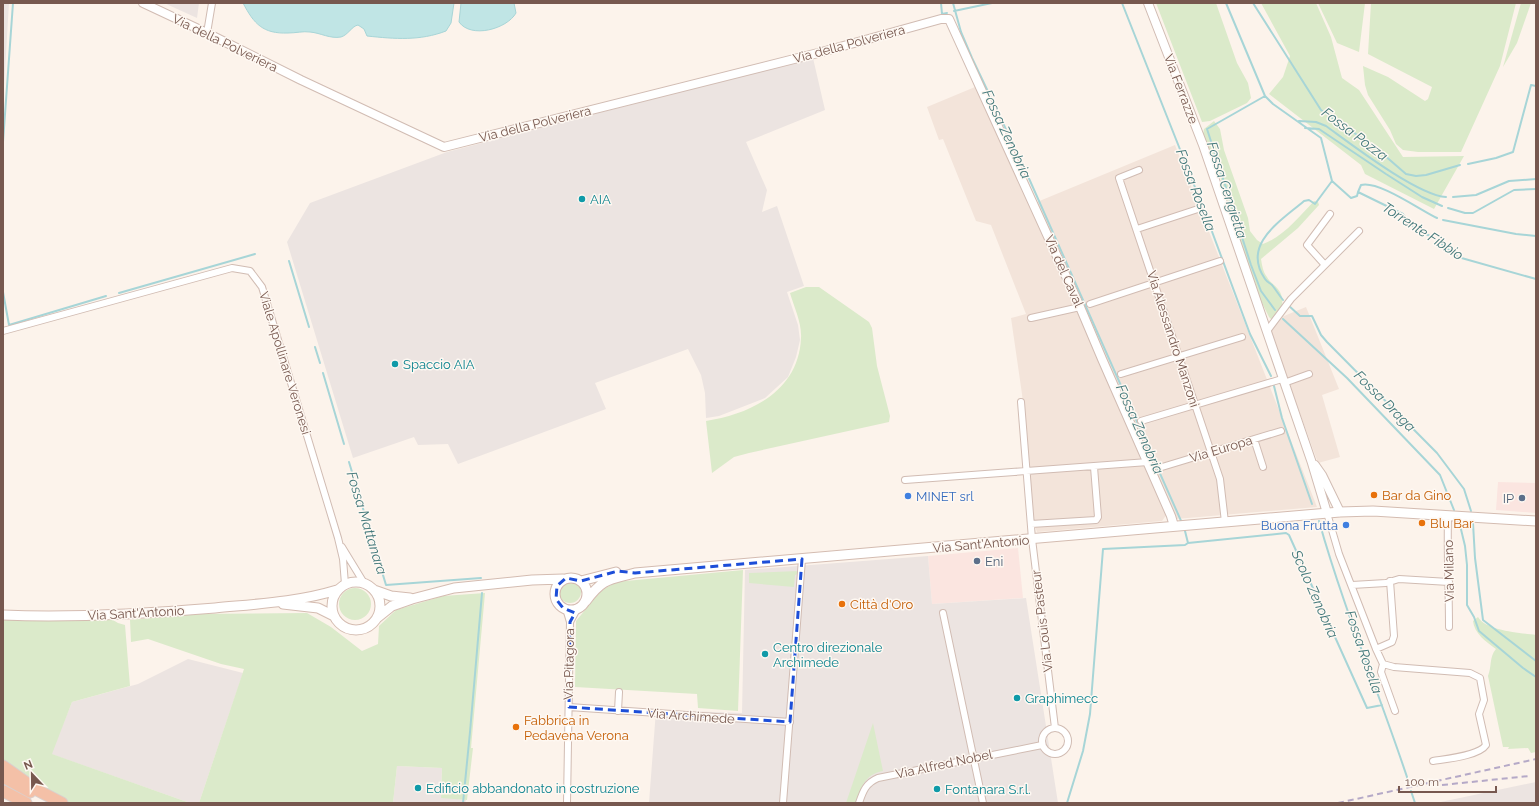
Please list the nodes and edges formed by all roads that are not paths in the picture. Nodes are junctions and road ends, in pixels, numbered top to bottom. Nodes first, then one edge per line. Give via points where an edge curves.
1 (143, 3) edge
2 (212, 3) edge
3 (1148, 3) edge
4 (949, 19) joint
5 (207, 33) junction
6 (1139, 170) dead end
7 (1201, 208) dead end
8 (1330, 214) dead end
9 (1137, 230) junction
10 (1359, 231) dead end
11 (1220, 261) dead end
12 (1325, 265) junction
13 (1155, 283) junction
14 (1090, 304) dead end
15 (1080, 306) junction
16 (1031, 318) dead end
17 (3, 331) edge
18 (1267, 331) junction
19 (1242, 337) dead end
20 (1178, 356) junction
21 (1121, 374) dead end
22 (1308, 374) dead end
23 (1283, 381) junction
24 (1022, 402) dead end
25 (1195, 405) junction
26 (1141, 421) dead end
27 (1281, 431) dead end
28 (1254, 439) junction
29 (1211, 451) junction
30 (1148, 462) junction
31 (1312, 463) junction
32 (1094, 467) junction
33 (1162, 467) dead end
34 (1263, 467) dead end
35 (1027, 471) junction
36 (904, 480) dead end
37 (1340, 512) junction
38 (1327, 513) junction
39 (1448, 516) junction
40 (1536, 521) edge
41 (1225, 522) junction
42 (1031, 524) junction
43 (1174, 526) junction
44 (1032, 539) junction
45 (339, 543) junction
46 (802, 559) junction
47 (635, 573) junction
48 (563, 580) junction
49 (581, 581) junction
50 (1390, 581) junction
51 (515, 582) junction
52 (1449, 582) junction
53 (364, 583) junction
54 (345, 584) junction
55 (1352, 585) junction
56 (337, 590) junction
57 (374, 590) junction
58 (412, 599) junction
59 (556, 599) junction
60 (586, 601) junction
61 (269, 603) junction
62 (563, 608) junction
63 (577, 608) junction
64 (942, 613) dead end
65 (3, 615) edge
66 (334, 616) junction
67 (377, 618) junction
68 (570, 622) junction
69 (1449, 627) dead end
70 (1376, 649) junction
71 (1383, 664) junction
72 (619, 692) dead end
73 (569, 707) junction
74 (618, 711) junction
75 (1395, 712) dead end
76 (790, 722) junction
77 (1055, 728) junction
78 (1042, 745) junction
79 (973, 758) junction
80 (1433, 761) dead end
81 (3, 766) edge
82 (3, 777) edge
83 (3, 791) edge
84 (26, 803) edge
85 (52, 803) edge
86 (62, 803) edge
87 (567, 803) edge
88 (783, 803) edge
89 (859, 803) edge
90 (983, 803) edge

1 - 5 street, Via della Polveriera
2 - 5 street
3 - 18 street, Via Ferrazze via 1203,145
4 - 5 street, Via della Polveriera via 446,147
4 - 15 street, Via del Caval
6 - 9 street, Via Alessandro Manzoni via 1118,178
7 - 9 street
8 - 12 street via 1307,245
9 - 13 street, Via Alessandro Manzoni
10 - 12 street
11 - 13 street
12 - 18 street via 1291,299
13 - 14 street
13 - 20 street, Via Alessandro Manzoni
15 - 16 street
15 - 30 street, Via del Caval
17 - 45 street, Viale Apollinare Veronesi via 232,268 250,271 262,287
18 - 23 street, Via Ferrazze
19 - 20 street
20 - 21 street
20 - 25 street, Via Alessandro Manzoni
22 - 23 street
23 - 25 street
23 - 31 street, Via Ferrazze
24 - 35 street, Via Louis Pasteur
25 - 26 street
25 - 29 street, Via Alessandro Manzoni
27 - 28 street, Via Europa
28 - 29 street, Via Europa
28 - 34 street
29 - 33 street, Via Europa
29 - 41 street, Via Alessandro Manzoni via 1220,479
30 - 32 street
30 - 43 street, Via del Caval
31 - 37 street via 1322,475
31 - 38 street
32 - 35 street
32 - 42 street via 1098,517 1096,520
35 - 36 street
35 - 42 street, Via Louis Pasteur
37 - 38 main road, Via Sant'Antonio
37 - 39 main road, Via Sant'Antonio via 1373,511
38 - 41 main road, Via Sant'Antonio
38 - 55 street via 1339,554
39 - 40 main road, Via Sant'Antonio
39 - 52 street, Via Milano
41 - 43 main road, Via Sant'Antonio
42 - 44 street, Via Louis Pasteur
43 - 44 main road, Via Sant'Antonio
44 - 46 main road, Via Sant'Antonio
44 - 77 street, Via Louis Pasteur
45 - 53 street, Viale Apollinare Veronesi
45 - 54 street, Viale Apollinare Veronesi
46 - 47 main road, Via Sant'Antonio
46 - 76 street
47 - 49 main road, Via Sant'Antonio via 618,571
47 - 60 main road, Via Sant'Antonio via 599,584
48 - 49 main road, Via Sant'Antonio via 570,577
48 - 51 main road, Via Sant'Antonio
48 - 59 main road via 555,590
49 - 60 main road via 587,592
50 - 52 street via 1399,578
50 - 55 street
50 - 70 street via 1394,636 1392,642
51 - 58 main road, Via Sant'Antonio via 454,588
51 - 59 main road, Via Sant'Antonio via 546,587
52 - 69 street, Via Milano
53 - 54 main road via 358,581
53 - 57 main road, Via Sant'Antonio
54 - 56 main road, Via Sant'Antonio
55 - 70 street
56 - 61 main road, Via Sant'Antonio
56 - 66 main road via 332,602
57 - 58 main road, Via Sant'Antonio
57 - 67 main road via 378,595 380,607
58 - 67 main road, Via Sant'Antonio via 392,606
59 - 62 main road, Via Sant'Antonio
60 - 63 main road, Via Sant'Antonio
61 - 65 main road, Via Sant'Antonio via 125,616
61 - 66 main road, Via Sant'Antonio via 318,608
62 - 63 main road
62 - 68 street, Via Pitagora
63 - 68 street, Via Pitagora
64 - 79 street
66 - 67 main road, Via Sant'Antonio via 344,627 358,630 366,628
68 - 73 street, Via Pitagora
70 - 71 street
71 - 75 street via 1381,672
71 - 80 street via 1470,673 1480,678 1484,700 1479,714 1486,746 1473,754
72 - 74 street
73 - 74 street, Via Archimede
73 - 87 street, Via Pitagora
74 - 76 street, Via Archimede
76 - 88 street
77 - 78 street via 1044,733
77 - 78 street via 1066,734 1067,747 1056,754 1048,752
78 - 79 street, Via Alfred Nobel
79 - 89 street, Via Alfred Nobel via 878,778 864,789
79 - 90 street
81 - 86 highway via 37,790
82 - 85 highway
83 - 84 highway

